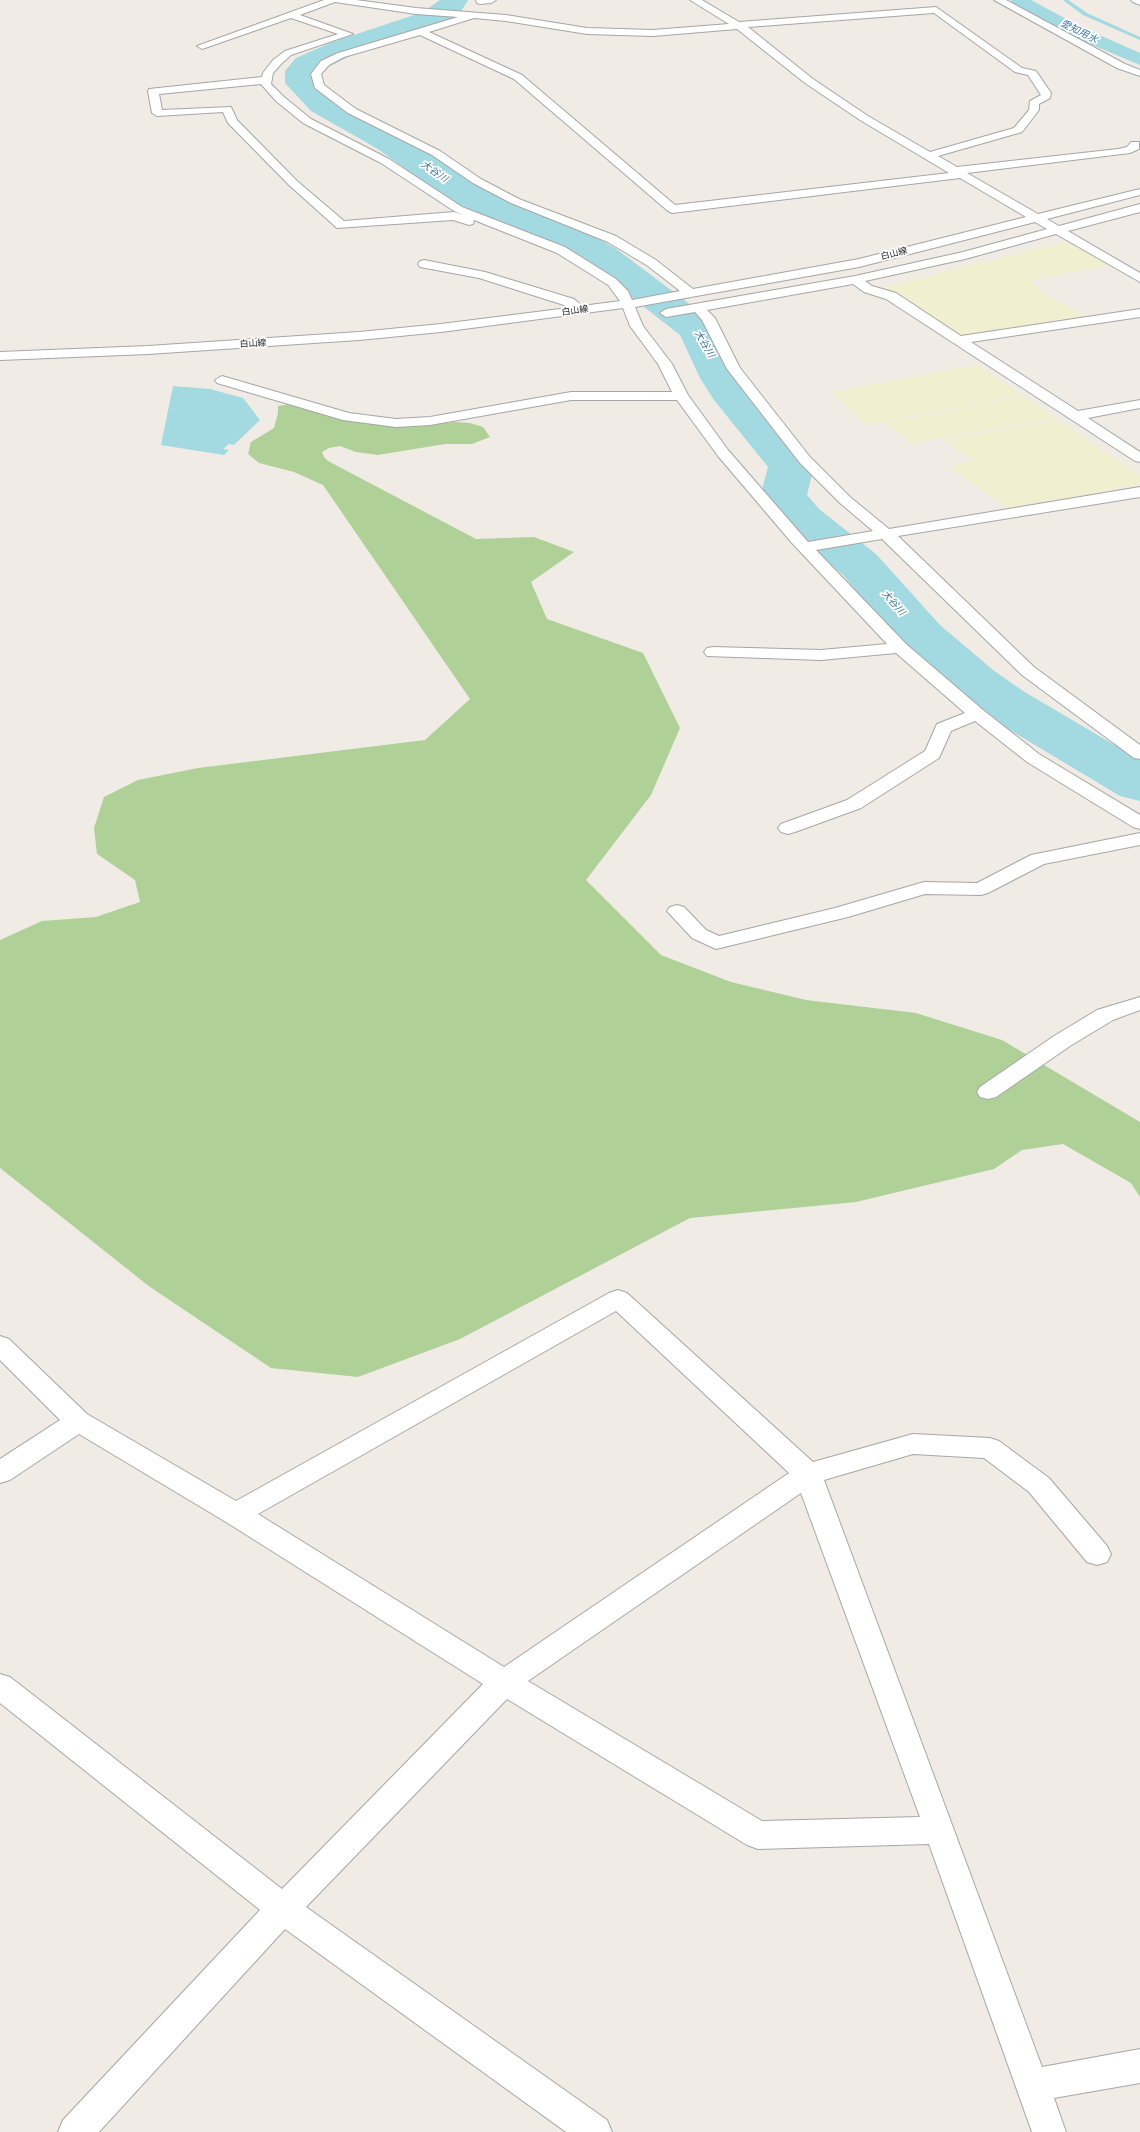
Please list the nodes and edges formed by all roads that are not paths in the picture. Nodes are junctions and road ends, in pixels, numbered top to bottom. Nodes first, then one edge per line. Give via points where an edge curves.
1 (333, 0) edge
2 (336, 0) edge
3 (431, 0) edge
4 (480, 0) edge
5 (491, 0) edge
6 (695, 0) edge
7 (999, 0) edge
8 (1136, 0) edge
9 (1140, 2) edge
10 (859, 4) dead end
11 (420, 11) junction
12 (291, 15) junction
13 (475, 15) junction
14 (875, 15) junction
15 (738, 26) junction
16 (422, 32) junction
17 (202, 46) dead end
18 (1140, 73) edge
19 (267, 80) junction
20 (1135, 144) dead end
21 (927, 156) junction
22 (956, 173) junction
23 (1140, 192) edge
24 (1140, 208) edge
25 (1037, 219) junction
26 (1059, 230) junction
27 (530, 238) junction
28 (424, 264) dead end
29 (1140, 278) edge
30 (855, 280) junction
31 (687, 295) junction
32 (631, 303) junction
33 (696, 309) junction
34 (580, 311) junction
35 (1140, 312) edge
36 (642, 317) junction
37 (617, 320) dead end
38 (960, 340) junction
39 (0, 356) edge
40 (46, 367) dead end
41 (0, 369) edge
42 (222, 380) dead end
43 (681, 396) junction
44 (1140, 404) edge
45 (1075, 416) junction
46 (1140, 458) edge
47 (1140, 492) edge
48 (881, 535) junction
49 (811, 547) junction
50 (900, 648) junction
51 (713, 652) dead end
52 (977, 714) junction
53 (1140, 754) edge
54 (1140, 823) edge
55 (788, 828) dead end
56 (1140, 839) edge
57 (677, 911) dead end
58 (1140, 1003) edge
59 (988, 1092) dead end
60 (0, 1345) edge
61 (78, 1421) junction
62 (0, 1473) edge
63 (808, 1474) junction
64 (236, 1514) junction
65 (1097, 1554) dead end
66 (504, 1682) junction
67 (0, 1686) edge
68 (940, 1830) junction
69 (283, 1909) junction
70 (1140, 2066) edge
71 (1033, 2085) junction
72 (75, 2132) edge
73 (595, 2132) edge
74 (1049, 2132) edge

1 - 12 street
2 - 11 street
3 - 11 street
4 - 5 street
4 - 13 street
6 - 15 street
7 - 18 street via 1121,66
8 - 9 street
10 - 14 street
11 - 13 street
12 - 17 street
12 - 19 street via 348,34 288,54 268,73
13 - 15 street via 587,31 623,33
13 - 16 street
14 - 15 street
14 - 21 street via 936,10 1018,70 1032,73 1046,93 1046,96 1034,103 1034,110 1018,130
15 - 21 street via 834,99
16 - 22 street via 518,77 672,209
16 - 31 street via 354,51 325,63 316,74 319,86 352,111 436,153 477,181 515,202 612,239 652,263
19 - 27 street via 266,84 280,99 307,121 385,161 458,209
19 - 27 street via 153,91 157,113 227,109 232,121 293,183 341,225 454,216 504,234
20 - 22 street via 1130,150 1118,152
21 - 22 street
22 - 25 street
23 - 25 street, 白山線
24 - 26 street, 白山線
25 - 26 street
25 - 31 street, 白山線 via 859,263
26 - 29 street
26 - 30 street, 白山線 via 965,256
27 - 32 street via 560,250 612,282
28 - 34 street via 481,275 569,302
30 - 33 street, 白山線
30 - 38 street via 868,289 891,296
31 - 32 street, 白山線
32 - 34 street, 白山線
32 - 36 street
33 - 36 street, 白山線
33 - 48 street via 708,318 734,369 806,460
34 - 39 street, 白山線 via 441,328 275,343
35 - 38 street
36 - 37 street, 白山線
36 - 43 street
38 - 45 street
40 - 41 street
42 - 43 street via 348,417 396,424 430,421 560,398
43 - 49 street via 723,454
44 - 45 street
45 - 46 street
47 - 48 street
48 - 49 street
48 - 53 street via 1028,671
49 - 50 street
50 - 51 street via 821,654
50 - 52 street
52 - 54 street via 1033,758
52 - 55 street via 943,728 933,754 854,804
56 - 57 street via 1038,859 981,889 924,888 716,944 699,934
58 - 59 street via 1105,1015
60 - 61 street
61 - 62 street
61 - 64 street
63 - 64 street via 618,1299
63 - 65 street via 913,1444 990,1448 1039,1484
63 - 66 street
63 - 68 street
64 - 66 street
66 - 68 street via 758,1835
66 - 69 street
67 - 69 street
68 - 71 street
69 - 72 street
69 - 73 street
70 - 71 street
71 - 74 street

